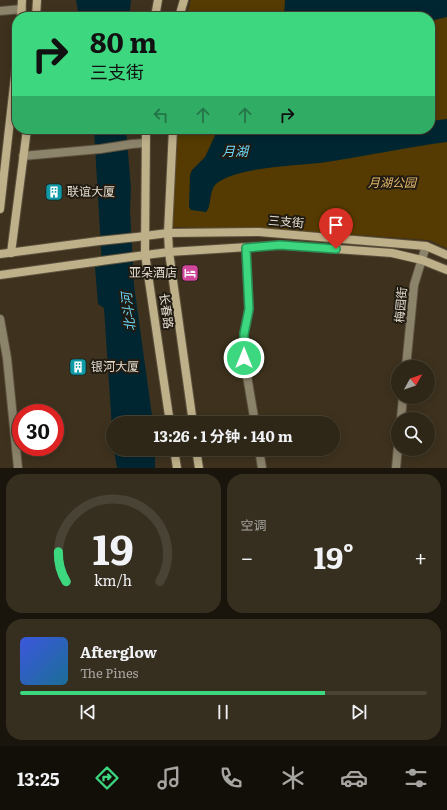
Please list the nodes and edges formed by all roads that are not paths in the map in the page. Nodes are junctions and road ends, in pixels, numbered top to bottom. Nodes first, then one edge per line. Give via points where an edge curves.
1 (22, 0) edge
2 (38, 0) edge
3 (158, 0) edge
4 (184, 0) edge
5 (0, 11) edge
6 (12, 12) edge
7 (21, 12) edge
8 (37, 12) edge
9 (156, 12) edge
10 (180, 12) edge
11 (12, 102) edge
12 (26, 134) edge
13 (146, 134) edge
14 (174, 134) edge
15 (145, 143) junction
16 (23, 156) junction
17 (0, 208) edge
18 (168, 233) junction
19 (141, 236) junction
20 (426, 246) junction
21 (246, 248) junction
22 (169, 252) junction
23 (11, 253) junction
24 (0, 254) edge
25 (142, 255) junction
26 (447, 255) edge
27 (422, 260) junction
28 (447, 270) edge
29 (0, 275) edge
30 (0, 319) edge
31 (3, 358) edge
32 (407, 360) edge
33 (169, 416) edge
34 (192, 416) edge
35 (254, 416) edge
36 (175, 456) edge
37 (197, 456) edge
38 (260, 456) edge
39 (397, 456) edge
40 (18, 468) edge
41 (177, 468) edge
42 (199, 468) edge
43 (262, 468) edge
44 (396, 468) edge

1 - 7 main road
2 - 8 main road
3 - 9 main road
4 - 10 main road
5 - 6 street
11 - 17 main road
12 - 16 main road
13 - 15 main road, 长春路
14 - 18 main road, 长春路
15 - 16 street, bridge
15 - 19 main road, 长春路
16 - 23 main road
18 - 19 main road, 三支街
18 - 20 main road, 三支街 via 259,232
18 - 22 main road, 长春路
19 - 23 main road, bridge
19 - 25 main road, 长春路
20 - 26 main road, 三支街
20 - 27 street, 梅园街
21 - 22 main road, 三支街
21 - 27 main road, 三支街 via 280,245 392,253
21 - 35 street via 249,309 244,334 244,358
22 - 25 main road, 三支街
22 - 34 main road, 长春路
23 - 24 main road
25 - 29 main road, bridge
25 - 33 main road, 长春路
27 - 28 main road, 三支街
27 - 32 street, 梅园街 via 414,285
30 - 31 street
31 - 40 street
36 - 41 main road
37 - 42 main road
38 - 43 street
39 - 44 street

